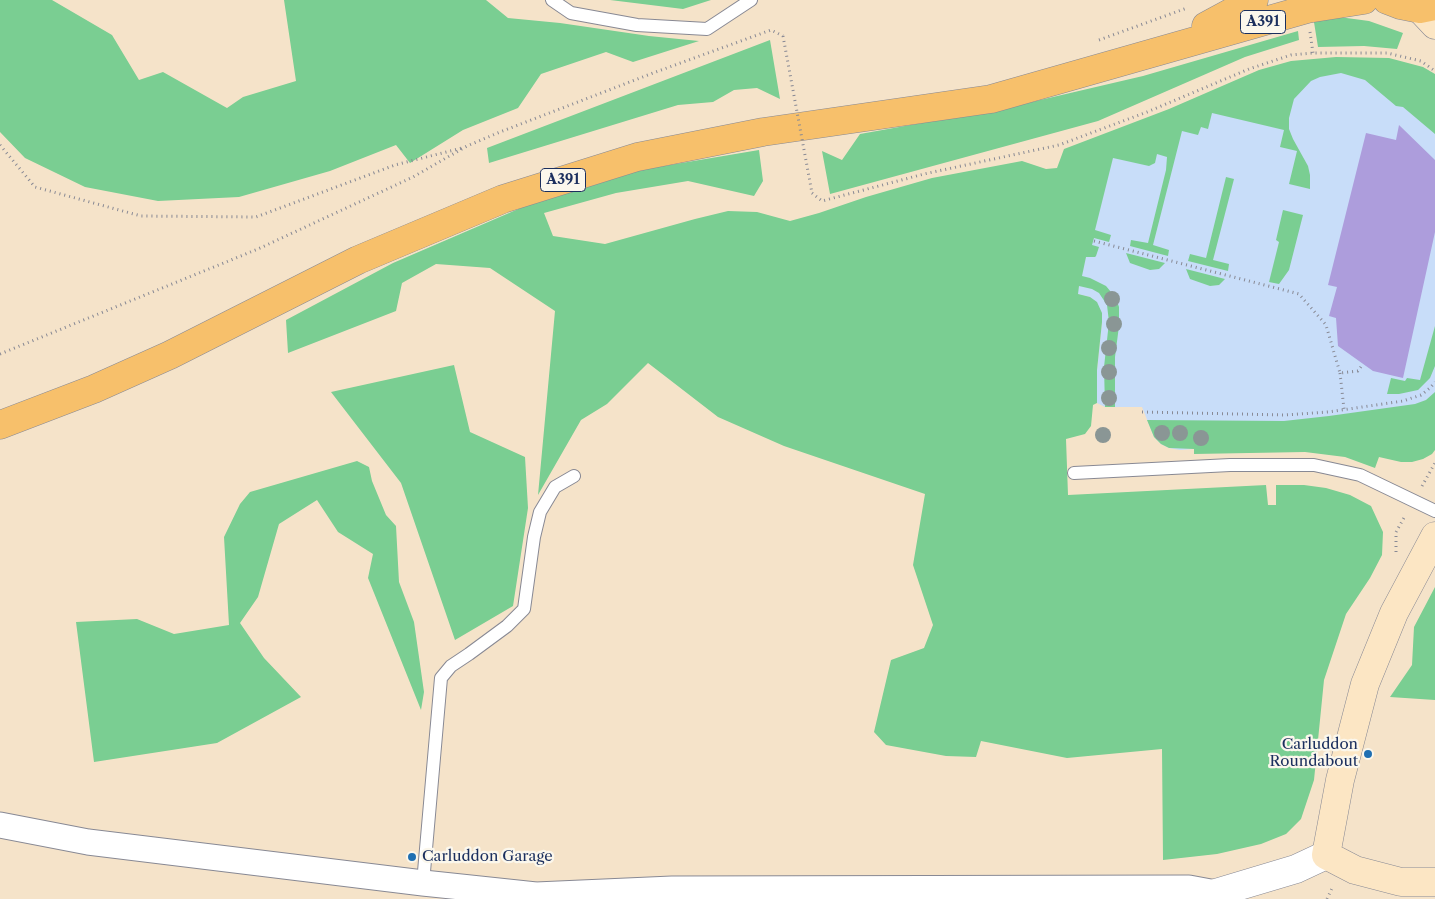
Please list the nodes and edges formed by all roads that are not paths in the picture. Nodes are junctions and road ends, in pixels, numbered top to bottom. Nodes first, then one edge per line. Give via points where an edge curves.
1 (552, 0) edge
2 (751, 0) edge
3 (1254, 0) edge
4 (1364, 0) edge
5 (1387, 0) edge
6 (1430, 13) edge
7 (1162, 50) junction
8 (0, 425) edge
9 (1074, 473) dead end
10 (574, 476) dead end
11 (1435, 511) edge
12 (1435, 536) edge
13 (0, 825) edge
14 (1326, 855) junction
15 (423, 884) junction
16 (1425, 885) edge
17 (1216, 896) edge
18 (536, 897) edge

1 - 2 lane via 571,13 637,25 708,30
3 - 7 highway, A391
4 - 7 highway, A391 via 1307,10
5 - 6 highway
7 - 8 highway, A391 via 991,99 763,132 637,157 512,196 358,260 170,355 94,389
9 - 11 lane via 1314,464 1360,475
10 - 15 lane via 555,487 540,512 524,609 507,626 451,666 442,678
12 - 14 main road via 1394,613 1365,684 1340,780
13 - 15 street via 88,842
14 - 16 main road via 1355,870
14 - 17 street
15 - 18 street
17 - 18 street via 1189,888 672,889

